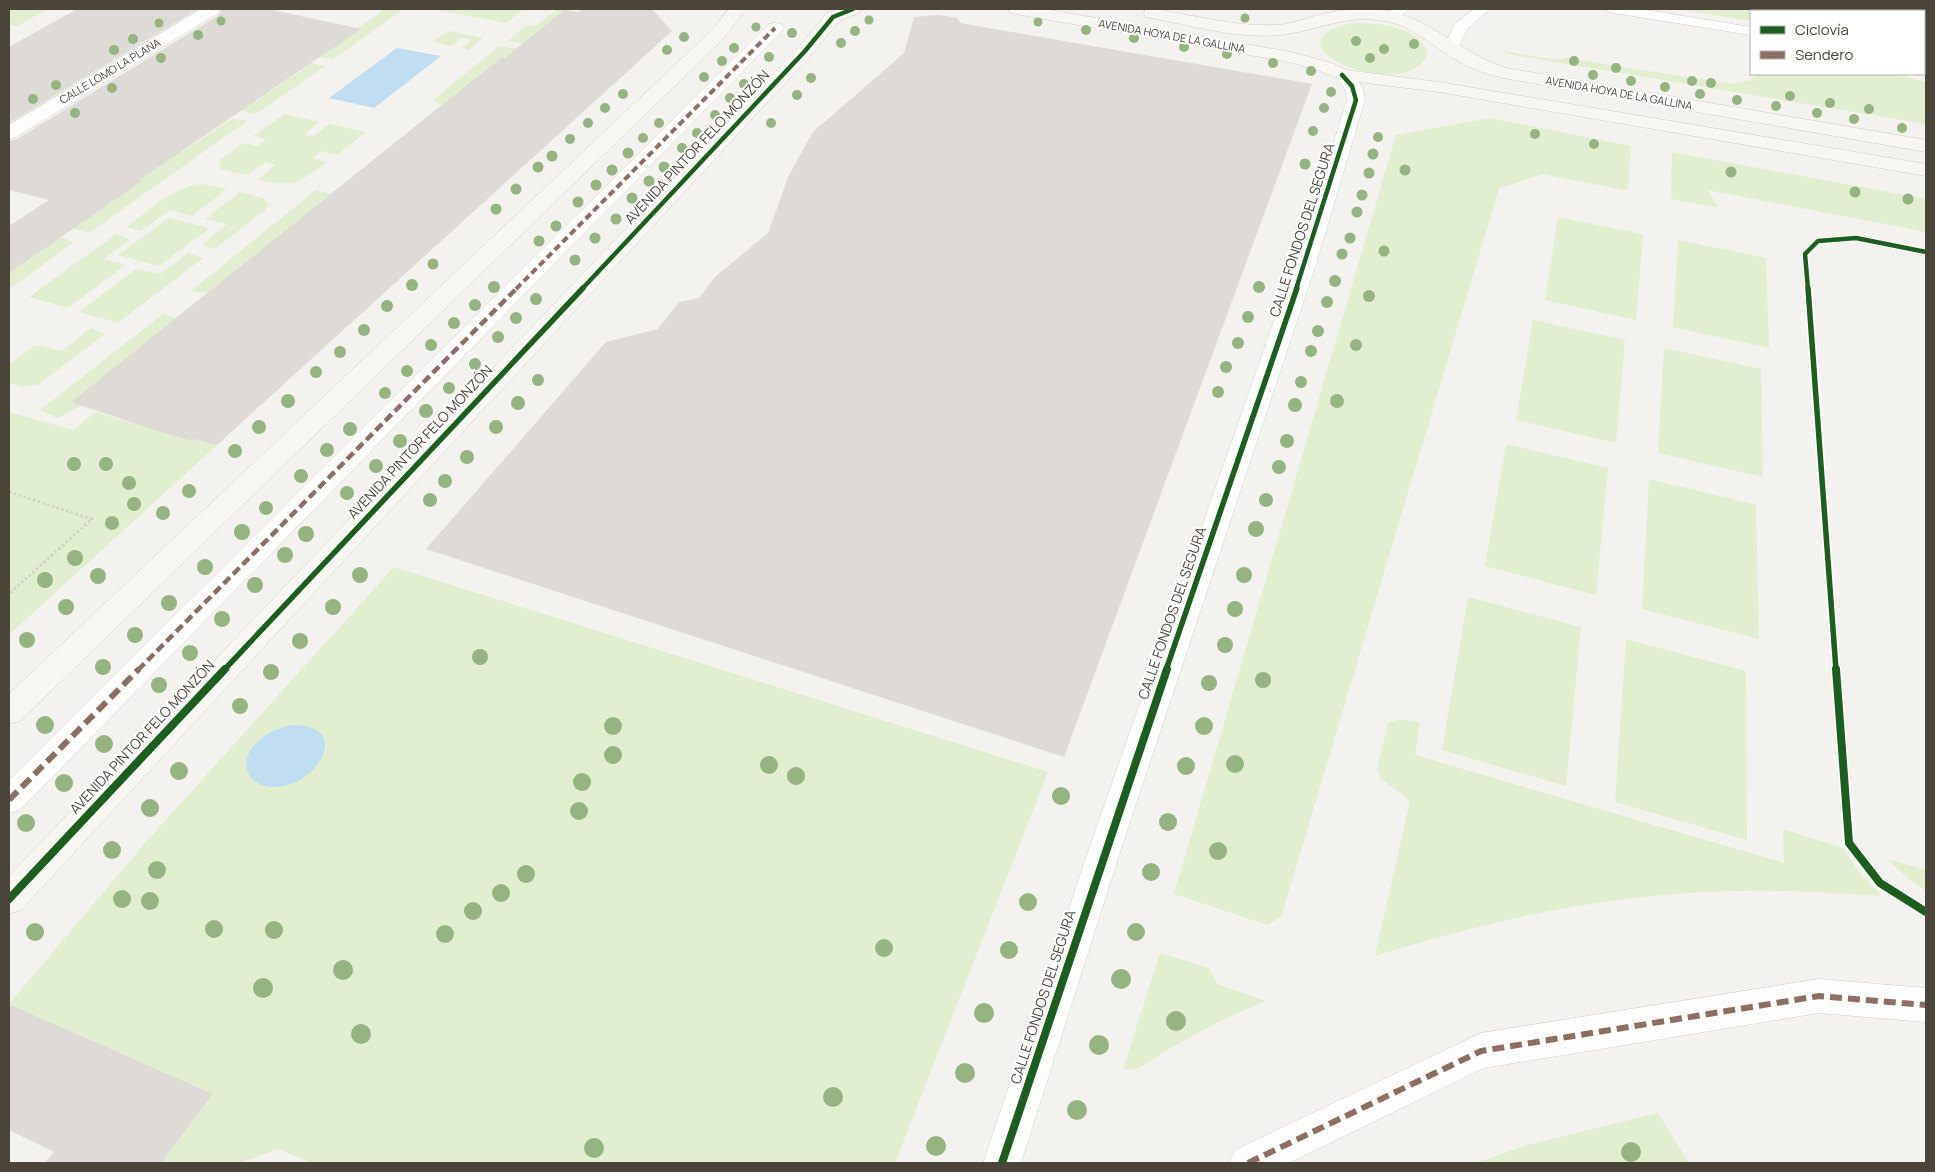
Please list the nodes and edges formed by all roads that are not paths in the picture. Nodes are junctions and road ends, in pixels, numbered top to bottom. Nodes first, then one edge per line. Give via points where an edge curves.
1 (212, 9) edge
2 (738, 9) edge
3 (853, 9) edge
4 (1016, 9) edge
5 (1483, 9) edge
6 (1134, 10) dead end
7 (1358, 12) edge
8 (1611, 12) edge
9 (1396, 13) edge
10 (1460, 16) edge
11 (1323, 19) junction
12 (775, 28) dead end
13 (1750, 31) edge
14 (1451, 49) junction
15 (1334, 71) junction
16 (9, 133) edge
17 (1926, 146) edge
18 (1926, 170) edge
19 (9, 712) edge
20 (9, 800) edge
21 (9, 899) edge
22 (1926, 1005) edge
23 (1002, 1163) edge
24 (1248, 1163) edge

1 - 16 street, CALLE LOMO LA PLANA
2 - 19 street via 718,34
3 - 21 street, AVENIDA PINTOR FELO MONZÓN via 833,17
4 - 15 street, AVENIDA HOYA DE LA GALLINA via 1292,58
5 - 10 lane
6 - 11 street, AVENIDA HOYA DE LA GALLINA via 1261,30 1294,28
7 - 9 street, AVENIDA HOYA DE LA GALLINA
7 - 11 street, AVENIDA HOYA DE LA GALLINA
8 - 13 lane
9 - 14 street, AVENIDA HOYA DE LA GALLINA
10 - 14 lane
11 - 15 street via 1311,42
12 - 20 street, AVENIDA PINTOR FELO MONZÓN
14 - 17 street, AVENIDA HOYA DE LA GALLINA via 1480,66 1503,73
15 - 18 street, AVENIDA HOYA DE LA GALLINA
15 - 23 street, CALLE FONDOS DEL SEGURA via 1353,84 1356,100 1306,262 1106,843
22 - 24 street via 1819,996 1481,1051

